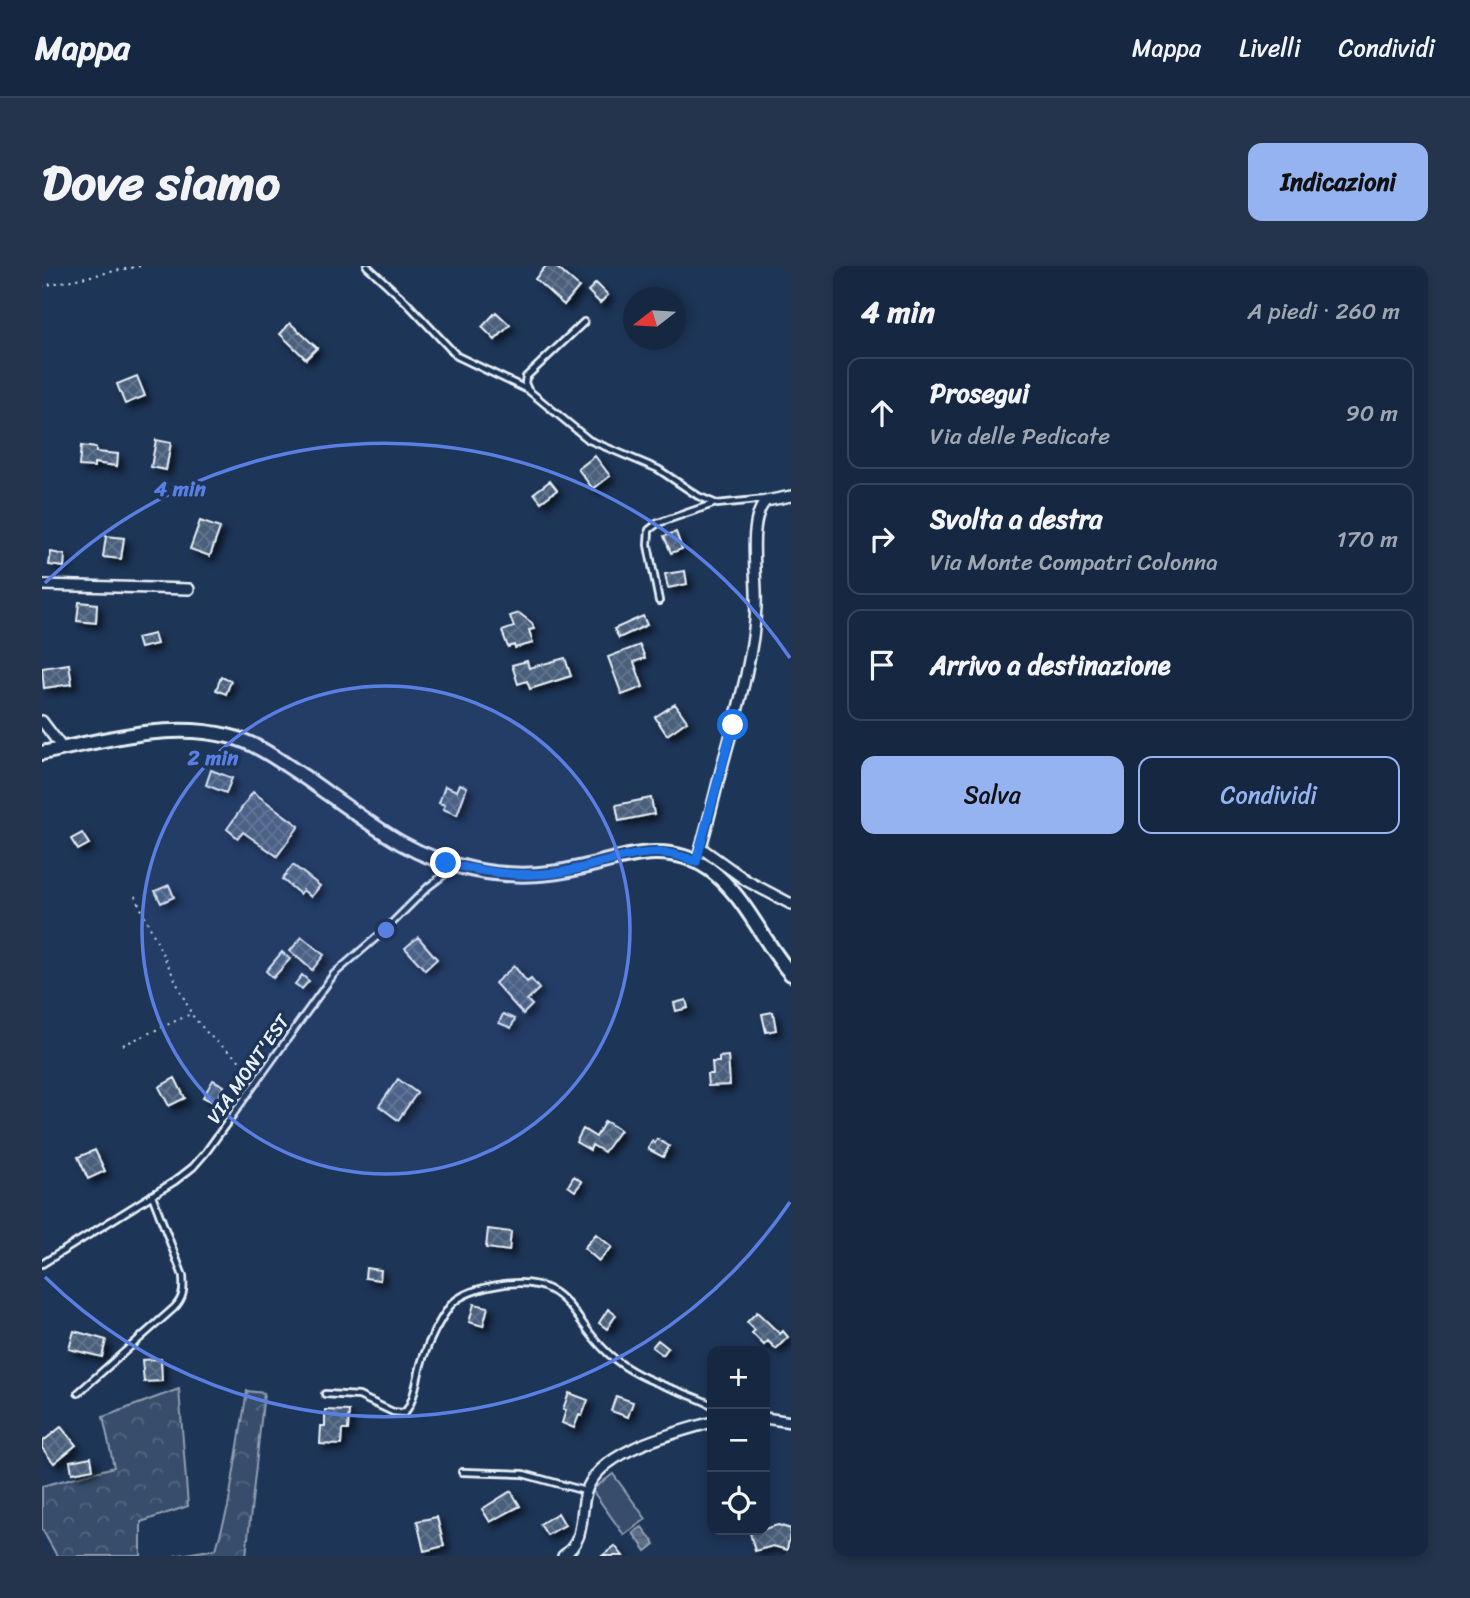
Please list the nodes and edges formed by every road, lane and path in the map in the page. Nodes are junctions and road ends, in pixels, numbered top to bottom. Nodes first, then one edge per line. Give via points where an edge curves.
1 (140, 266) edge
2 (367, 266) edge
3 (42, 286) edge
4 (584, 322) dead end
5 (528, 390) junction
6 (791, 496) edge
7 (771, 499) junction
8 (717, 503) junction
9 (42, 585) edge
10 (189, 589) dead end
11 (659, 601) dead end
12 (42, 721) edge
13 (63, 749) junction
14 (42, 753) edge
15 (701, 848) junction
16 (696, 862) junction
17 (457, 866) junction
18 (135, 896) dead end
19 (791, 904) edge
20 (791, 974) edge
21 (191, 1014) junction
22 (122, 1045) dead end
23 (260, 1078) junction
24 (152, 1195) junction
25 (42, 1264) edge
26 (78, 1393) dead end
27 (325, 1394) dead end
28 (707, 1403) edge
29 (770, 1419) edge
30 (791, 1422) edge
31 (707, 1423) edge
32 (462, 1472) dead end
33 (586, 1492) junction
34 (563, 1556) edge

1 - 3 path
2 - 5 lane via 457,356
4 - 5 lane via 526,377
5 - 8 lane via 589,440 658,469
6 - 7 street
7 - 8 lane
7 - 15 street via 762,505 757,519 753,634
8 - 11 lane via 649,530 647,542
9 - 10 street
12 - 13 street
13 - 14 street
13 - 17 street via 156,732 228,736 272,756 401,843
15 - 16 street
15 - 19 street via 747,881
16 - 17 street via 661,851 547,874
16 - 20 street via 729,889
17 - 23 lane, VIA MONT'EST via 334,974
18 - 21 path
21 - 22 path
21 - 23 path
23 - 24 lane, VIA MONT'EST via 199,1161
24 - 25 lane, VIA MONT'EST
24 - 26 lane via 183,1276 182,1298
27 - 28 lane via 359,1396 404,1413 411,1404 426,1350 452,1304 481,1289 524,1283 561,1296 625,1367
29 - 30 street
31 - 33 street via 617,1457 599,1472
32 - 33 lane via 523,1474
33 - 34 street via 578,1540

